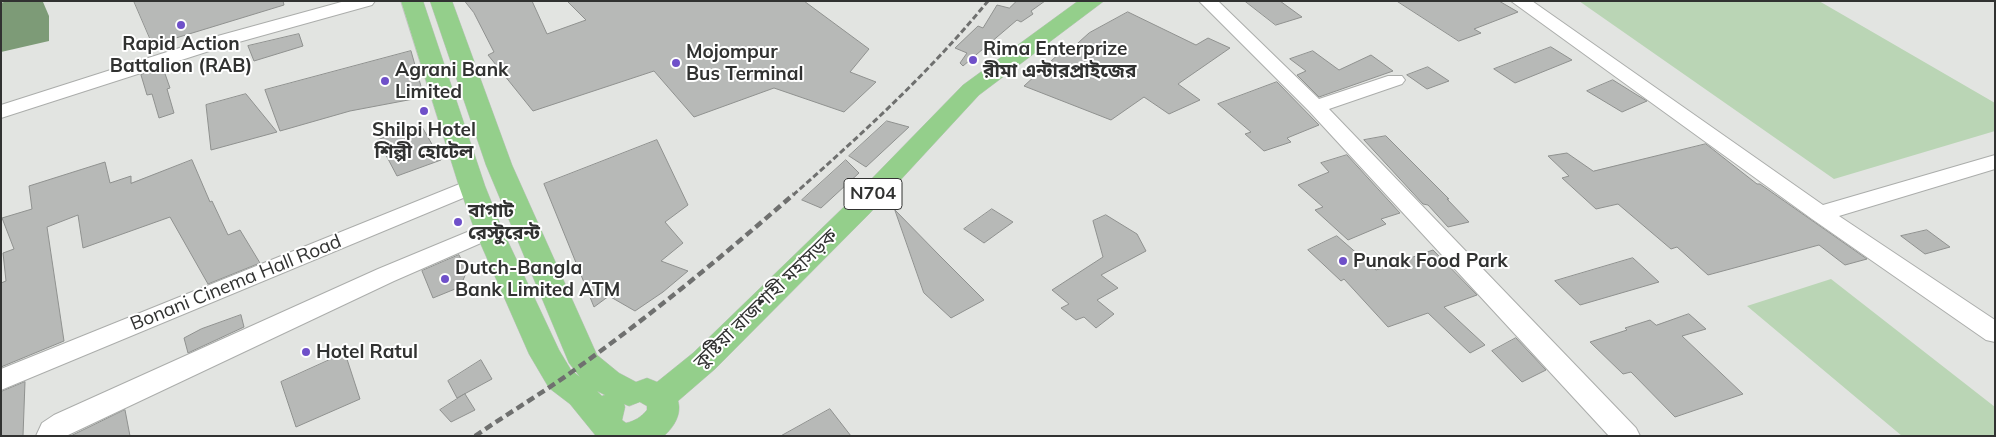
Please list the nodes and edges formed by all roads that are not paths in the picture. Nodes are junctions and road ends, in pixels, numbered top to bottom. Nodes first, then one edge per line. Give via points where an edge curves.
1 (366, 1) edge
2 (412, 1) edge
3 (441, 1) edge
4 (1094, 1) edge
5 (1208, 1) edge
6 (1520, 1) edge
7 (458, 51) junction
8 (430, 58) junction
9 (1395, 80) dead end
10 (1316, 107) junction
11 (1, 112) edge
12 (483, 119) junction
13 (453, 128) junction
14 (1995, 162) edge
15 (472, 186) junction
16 (1820, 214) junction
17 (489, 231) junction
18 (540, 261) junction
19 (509, 275) junction
20 (1995, 333) edge
21 (1, 380) edge
22 (629, 393) junction
23 (660, 398) junction
24 (619, 431) edge
25 (50, 436) edge
26 (1626, 436) edge

1 - 11 street via 221,41
2 - 8 highway
3 - 7 highway
4 - 23 highway, কুষ্টিয়া রাজশাহী মহাসড়ক / N704 via 971,90 840,227 704,361
5 - 10 street
6 - 16 street
7 - 8 highway
7 - 12 highway
8 - 13 highway
9 - 10 street
10 - 26 street
12 - 13 highway
12 - 18 highway
13 - 15 highway
14 - 16 street
15 - 17 highway
15 - 21 street, Bonani Cinema Hall Road
16 - 20 street
17 - 19 highway
17 - 25 street via 64,423
18 - 19 highway
18 - 22 highway via 585,363 608,382
19 - 24 highway via 560,379
22 - 23 highway via 647,391
22 - 24 highway via 613,402 607,410
23 - 24 highway via 664,408 659,420 648,430

